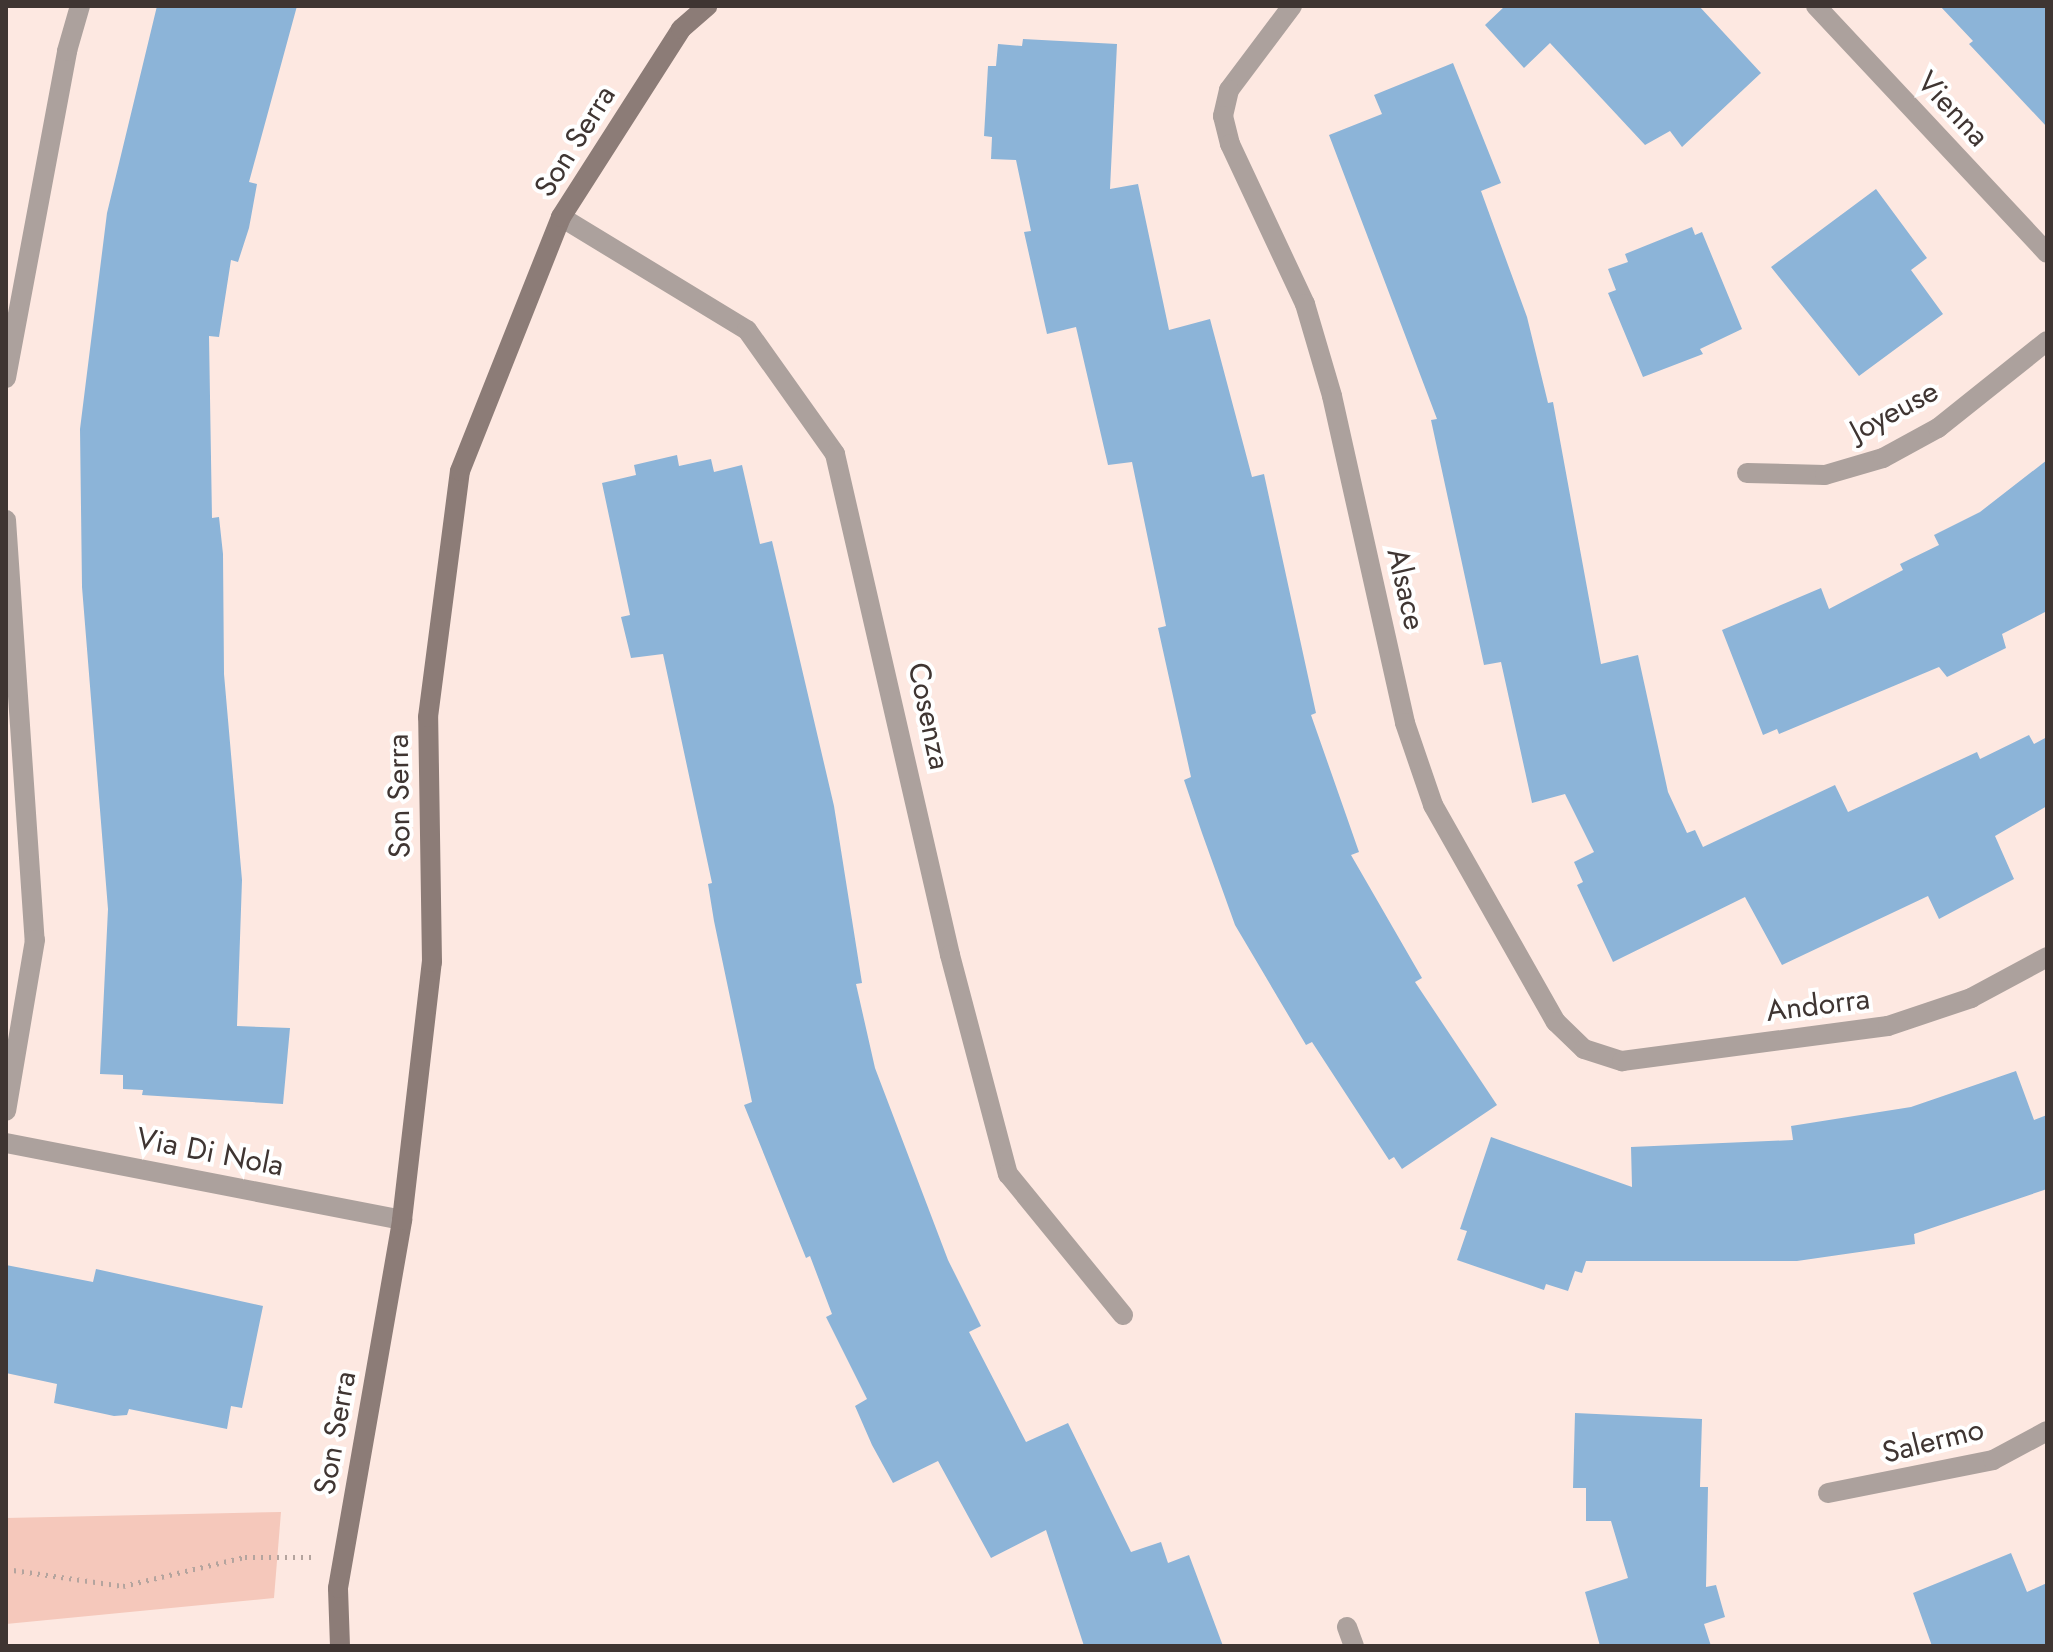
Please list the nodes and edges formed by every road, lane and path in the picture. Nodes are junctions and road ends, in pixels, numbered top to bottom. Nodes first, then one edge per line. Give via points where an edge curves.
1 (80, 6) edge
2 (707, 6) edge
3 (1292, 6) edge
4 (1816, 6) edge
5 (561, 217) junction
6 (2047, 253) edge
7 (2047, 341) edge
8 (6, 378) edge
9 (1747, 473) dead end
10 (6, 520) edge
11 (2047, 957) edge
12 (1584, 1049) joint
13 (6, 1111) edge
14 (6, 1143) edge
15 (402, 1220) junction
16 (1123, 1315) dead end
17 (2047, 1431) edge
18 (1828, 1493) dead end
19 (344, 1557) junction
20 (6, 1569) edge
21 (340, 1646) edge

1 - 8 street
2 - 5 street, Son Serra via 681,29
3 - 12 street, Alsace via 1229,90 1223,116 1230,144 1305,304 1332,396 1405,723 1433,805 1556,1022
4 - 6 street, Vienna
5 - 15 street, Son Serra via 460,471 428,717 432,962
5 - 16 street, Cosenza via 747,330 835,454 950,955 1008,1174
7 - 9 street, Joyeuse via 1938,428 1883,458 1825,475
10 - 13 street via 35,940
11 - 12 street, Andorra via 1971,998 1888,1026 1622,1061
14 - 15 street, Via Di Nola
15 - 19 street, Son Serra
17 - 18 street, Salermo via 1993,1460
19 - 20 path via 245,1557 123,1586
19 - 21 street, Son Serra via 338,1588

